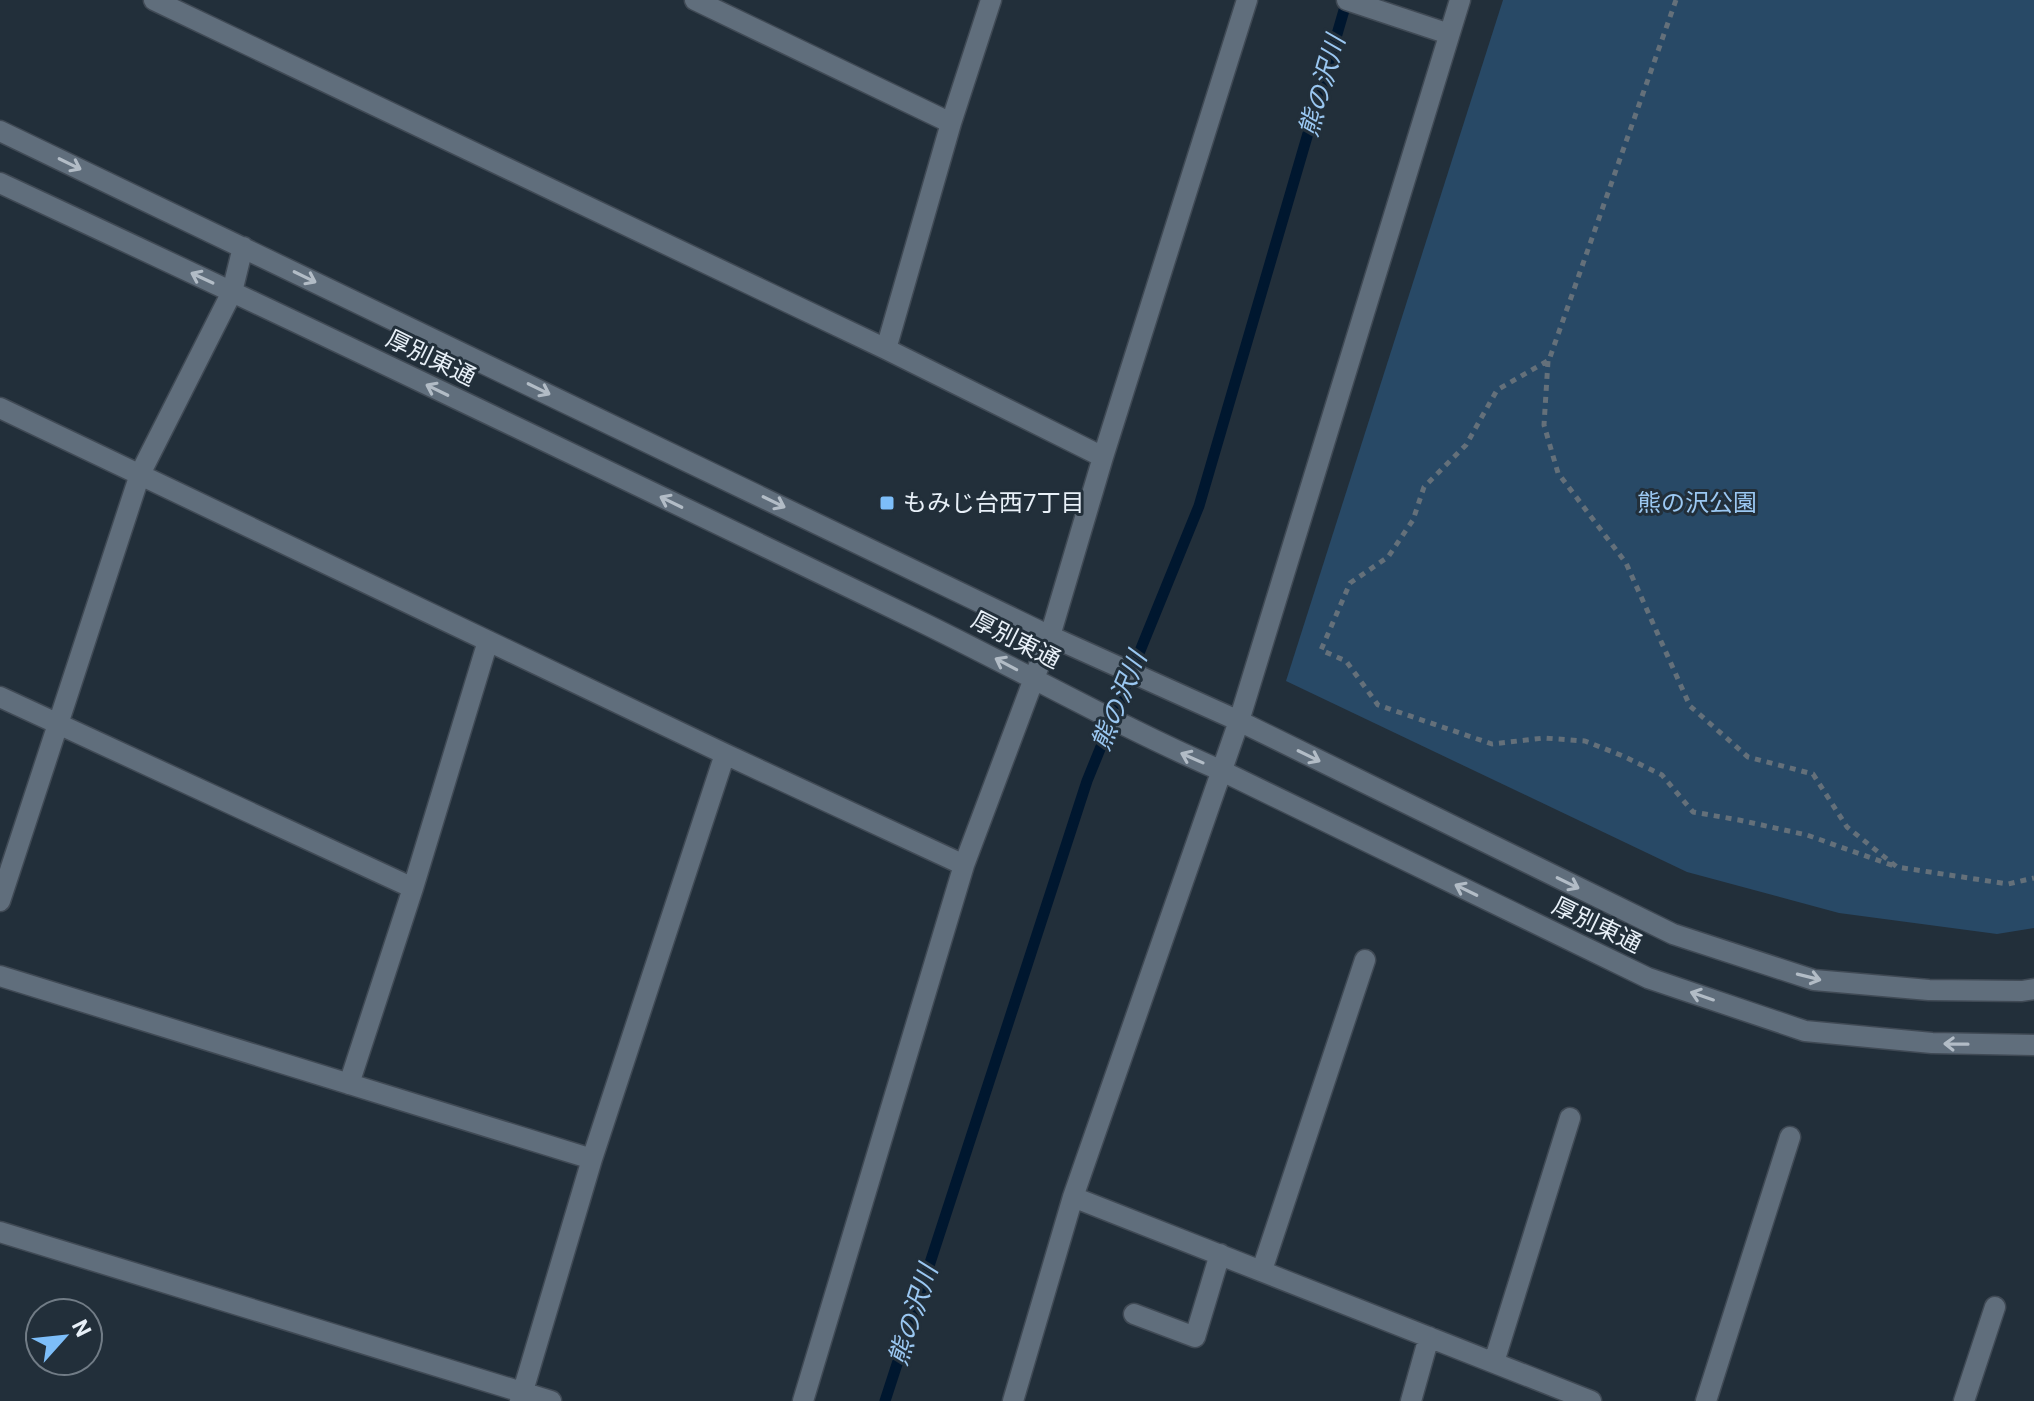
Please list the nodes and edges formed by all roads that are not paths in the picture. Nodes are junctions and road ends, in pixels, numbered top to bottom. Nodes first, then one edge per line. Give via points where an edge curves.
1 (154, 0) edge
2 (695, 0) edge
3 (991, 0) edge
4 (1247, 0) edge
5 (1347, 0) edge
6 (1460, 0) edge
7 (1449, 34) junction
8 (951, 123) junction
9 (0, 131) edge
10 (0, 183) edge
11 (243, 247) junction
12 (232, 292) junction
13 (886, 349) junction
14 (0, 408) edge
15 (1103, 457) junction
16 (140, 474) junction
17 (1050, 636) junction
18 (488, 641) junction
19 (1033, 678) junction
20 (0, 697) edge
21 (1239, 721) junction
22 (59, 726) junction
23 (725, 754) junction
24 (1222, 771) junction
25 (964, 865) junction
26 (413, 888) junction
27 (0, 901) edge
28 (1365, 960) dead end
29 (0, 976) edge
30 (2034, 989) edge
31 (2034, 1045) edge
32 (349, 1084) junction
33 (1570, 1118) dead end
34 (1790, 1137) dead end
35 (592, 1159) junction
36 (1073, 1197) junction
37 (0, 1232) edge
38 (1220, 1254) junction
39 (1262, 1270) junction
40 (1995, 1307) dead end
41 (1134, 1314) dead end
42 (1429, 1337) junction
43 (1494, 1362) junction
44 (522, 1397) edge
45 (551, 1401) edge
46 (803, 1401) edge
47 (1013, 1401) edge
48 (1411, 1401) edge
49 (1591, 1401) edge
50 (1706, 1401) edge
51 (1964, 1401) edge

1 - 13 street
2 - 8 street
3 - 8 street
4 - 15 street
5 - 7 street
6 - 7 street
7 - 21 street
8 - 13 street
9 -> 11 street, 厚別東通
12 -> 10 street, 厚別東通
11 - 12 street
11 -> 17 street, 厚別東通
12 - 16 street
19 -> 12 street, 厚別東通
13 - 15 street
14 - 16 street
15 - 17 street
16 - 18 street
16 - 22 street
17 - 19 street
17 - 21 street, 厚別東通
18 - 23 street
18 - 26 street
24 -> 19 street, 厚別東通
19 - 25 street
20 - 22 street
21 - 24 street
21 -> 30 street, 厚別東通 via 1673,934 1814,980 1929,990
22 - 26 street
22 - 27 street
23 - 25 street
23 - 35 street
31 -> 24 street, 厚別東通 via 1932,1043 1805,1031 1648,978
24 - 36 street
25 - 46 street
26 - 32 street
28 - 39 street
29 - 32 street
32 - 35 street
33 - 43 street
34 - 50 street
35 - 44 street
36 - 38 street
36 - 47 street
37 - 44 street
38 - 39 street
38 - 41 street via 1195,1337
39 - 42 street
40 - 51 street
42 - 43 street
42 - 48 street
43 - 49 street
44 - 45 street

